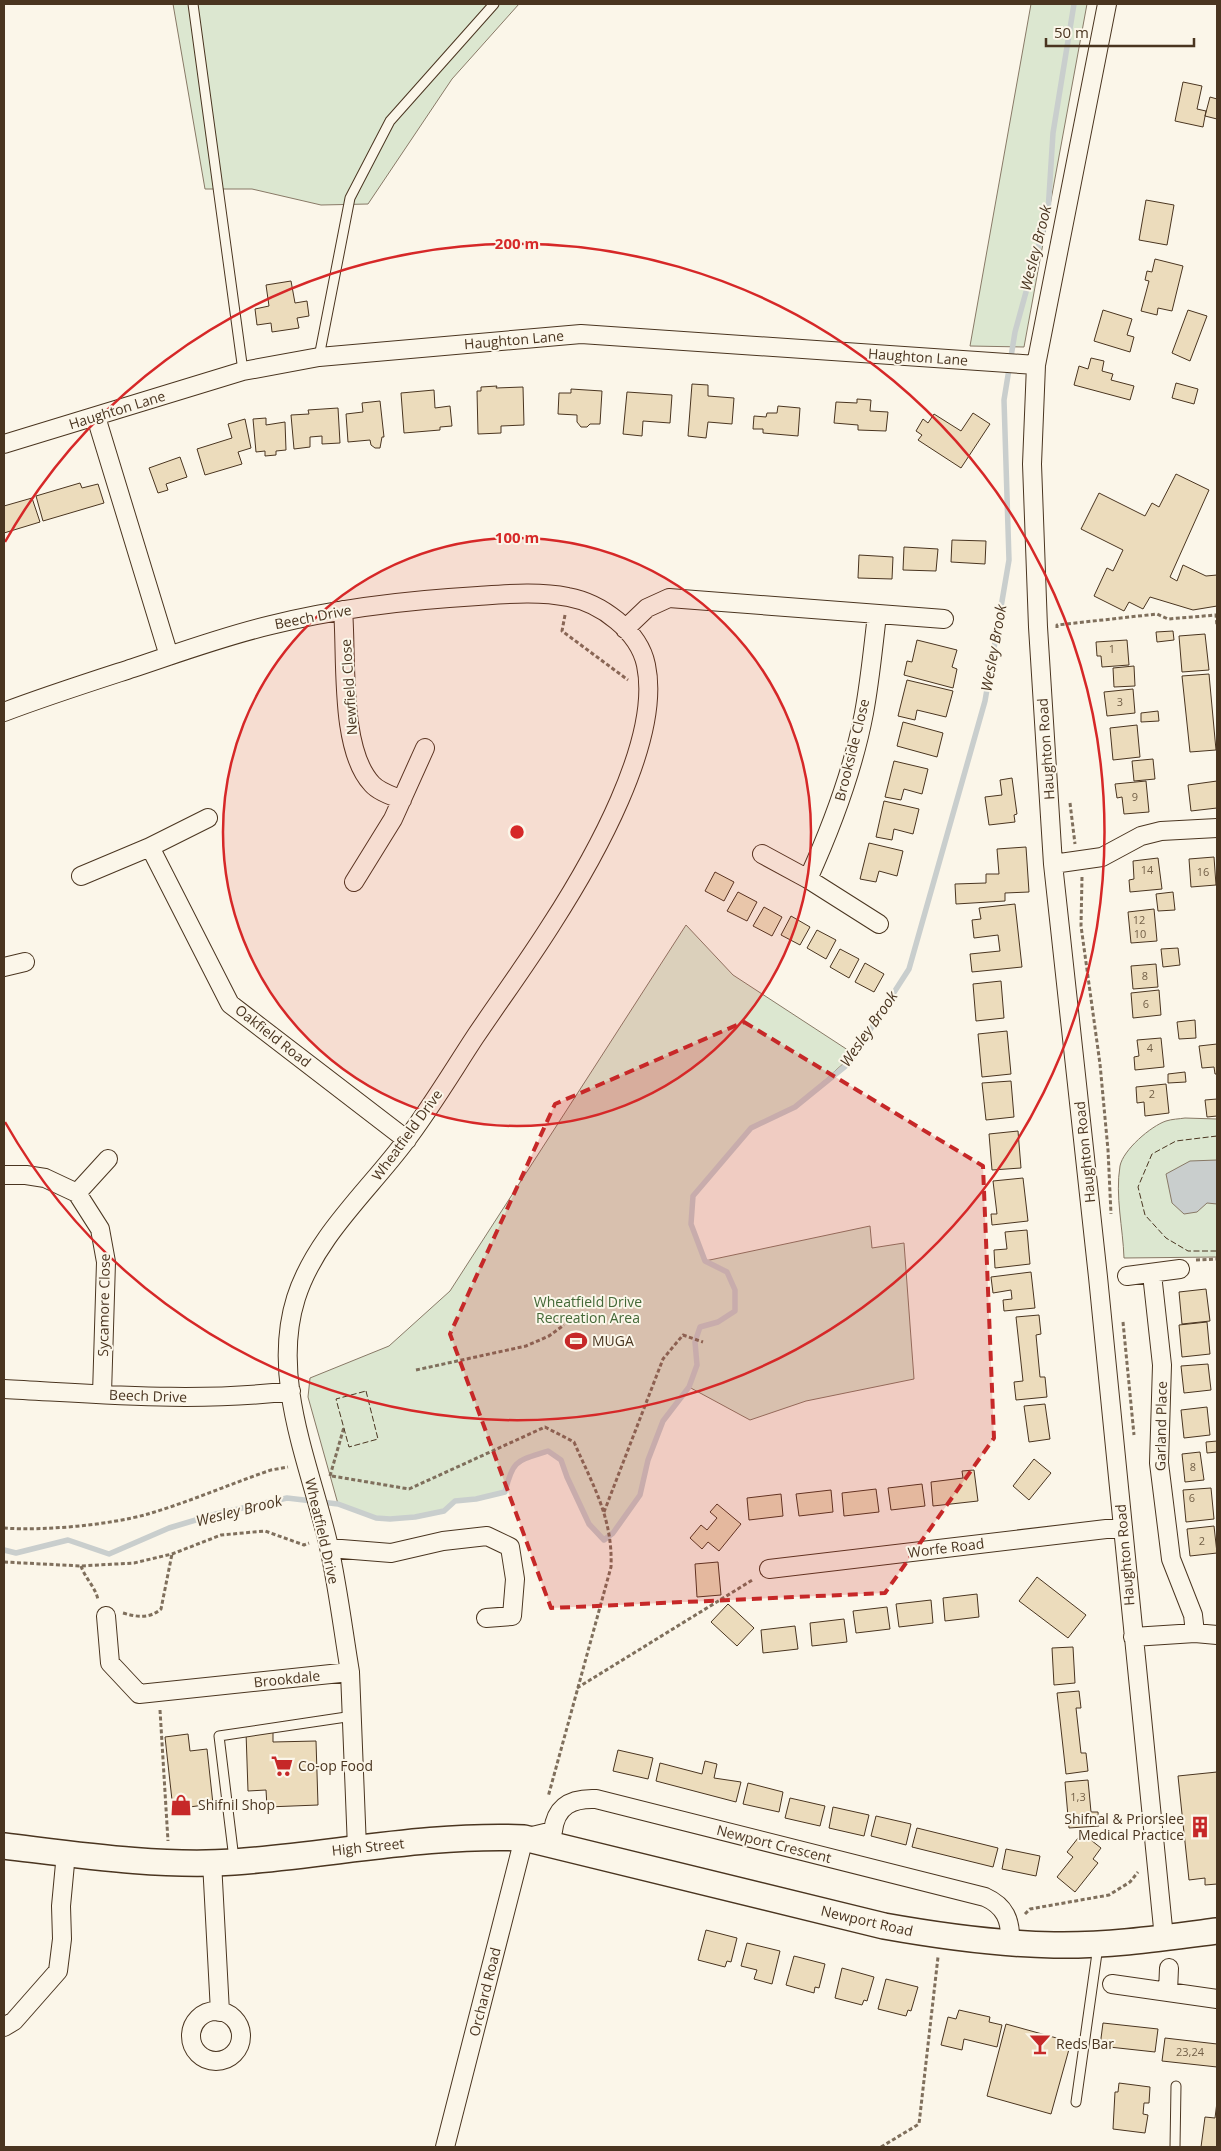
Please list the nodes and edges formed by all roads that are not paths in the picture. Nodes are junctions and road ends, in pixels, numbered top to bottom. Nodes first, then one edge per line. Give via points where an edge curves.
1 (193, 4) edge
2 (494, 4) edge
3 (1107, 4) edge
4 (319, 357) junction
5 (1036, 365) junction
6 (243, 371) junction
7 (96, 417) junction
8 (4, 444) edge
9 (343, 610) junction
10 (877, 615) junction
11 (944, 620) dead end
12 (625, 629) junction
13 (169, 656) junction
14 (4, 712) edge
15 (425, 748) dead end
16 (402, 800) junction
17 (208, 818) dead end
18 (1217, 828) edge
19 (150, 847) junction
20 (762, 854) dead end
21 (1053, 864) junction
22 (81, 876) dead end
23 (808, 879) junction
24 (354, 882) dead end
25 (879, 924) dead end
26 (25, 962) dead end
27 (4, 967) edge
28 (406, 1140) junction
29 (108, 1159) dead end
30 (4, 1175) edge
31 (77, 1193) junction
32 (1180, 1269) dead end
33 (1152, 1274) junction
34 (1128, 1276) dead end
35 (4, 1389) edge
36 (291, 1391) junction
37 (102, 1394) junction
38 (1123, 1527) junction
39 (328, 1543) junction
40 (769, 1569) road end
41 (106, 1616) road end
42 (486, 1618) dead end
43 (1194, 1633) junction
44 (1217, 1635) edge
45 (1132, 1637) junction
46 (350, 1672) junction
47 (352, 1716) junction
48 (524, 1838) junction
49 (4, 1846) edge
50 (357, 1848) junction
51 (66, 1853) junction
52 (223, 1862) junction
53 (1217, 1931) edge
54 (1010, 1935) junction
55 (1164, 1938) junction
56 (1098, 1944) junction
57 (1169, 1968) dead end
58 (1112, 1984) dead end
59 (1168, 1992) junction
60 (1217, 1999) edge
61 (220, 2012) dead end
62 (4, 2027) edge
63 (1176, 2086) dead end
64 (1076, 2102) dead end
65 (445, 2147) edge
66 (1175, 2147) edge

1 - 6 lane
2 - 4 lane via 390,121 350,198
3 - 5 street, Haughton Road
4 - 5 street, Haughton Lane via 581,334
4 - 6 street, Haughton Lane
5 - 21 street, Haughton Road via 1032,473
6 - 7 street, Haughton Lane
7 - 8 street, Haughton Lane
7 - 13 street
9 - 12 street, Beech Drive via 501,594 568,597 588,603
9 - 13 street, Beech Drive via 269,625
9 - 16 street, Newfield Close via 349,726 355,753 373,786
10 - 11 street
10 - 12 street via 668,598 647,608
10 - 23 street, Brookside Close via 864,714 852,762 829,833
12 - 28 street, Wheatfield Drive via 646,664 647,694 640,738 627,780 585,871
13 - 14 street, Beech Drive
15 - 16 street
16 - 24 street
17 - 19 street
18 - 21 street via 1154,833 1134,839 1102,857
19 - 22 street
19 - 28 street, Oakfield Road via 230,1004
20 - 23 street
21 - 38 street, Haughton Road
23 - 25 street
26 - 27 street
28 - 36 street, Wheatfield Drive via 307,1269 290,1320 287,1355
29 - 31 street
30 - 31 street via 45,1178
31 - 37 street, Sycamore Close via 100,1229 105,1248
32 - 33 street
33 - 34 street
33 - 43 street, Garland Place via 1162,1365 1159,1463 1171,1559 1193,1615
35 - 37 street, Beech Drive
36 - 37 street, Beech Drive via 246,1397 184,1398
36 - 39 street, Wheatfield Drive via 308,1472
38 - 40 street, Worfe Road
38 - 45 street, Haughton Road
39 - 42 street via 391,1553 443,1541 487,1536 510,1547 515,1580 512,1616
39 - 46 street, Wheatfield Drive
41 - 46 street, Brookdale via 110,1663 140,1694
43 - 44 street
43 - 45 street
45 - 55 street, Haughton Road
46 - 47 street
47 - 50 street
47 - 52 lane via 219,1736
48 - 50 main road, High Street via 473,1837
48 - 54 main road, Newport Road via 884,1926 940,1936
48 - 54 street, Newport Crescent via 553,1831 559,1812 570,1802 579,1798 596,1799 985,1897 997,1902 1006,1914
48 - 65 street, Orchard Road
49 - 51 main road, High Street
50 - 52 main road, High Street
51 - 52 main road, High Street via 170,1862
51 - 62 street via 58,1971 14,2021
52 - 61 street
53 - 55 main road, Newport Road
54 - 56 main road, Newport Road via 1054,1945
55 - 56 main road, Newport Road
56 - 64 lane
57 - 59 street
58 - 59 street
59 - 60 street
63 - 66 lane

